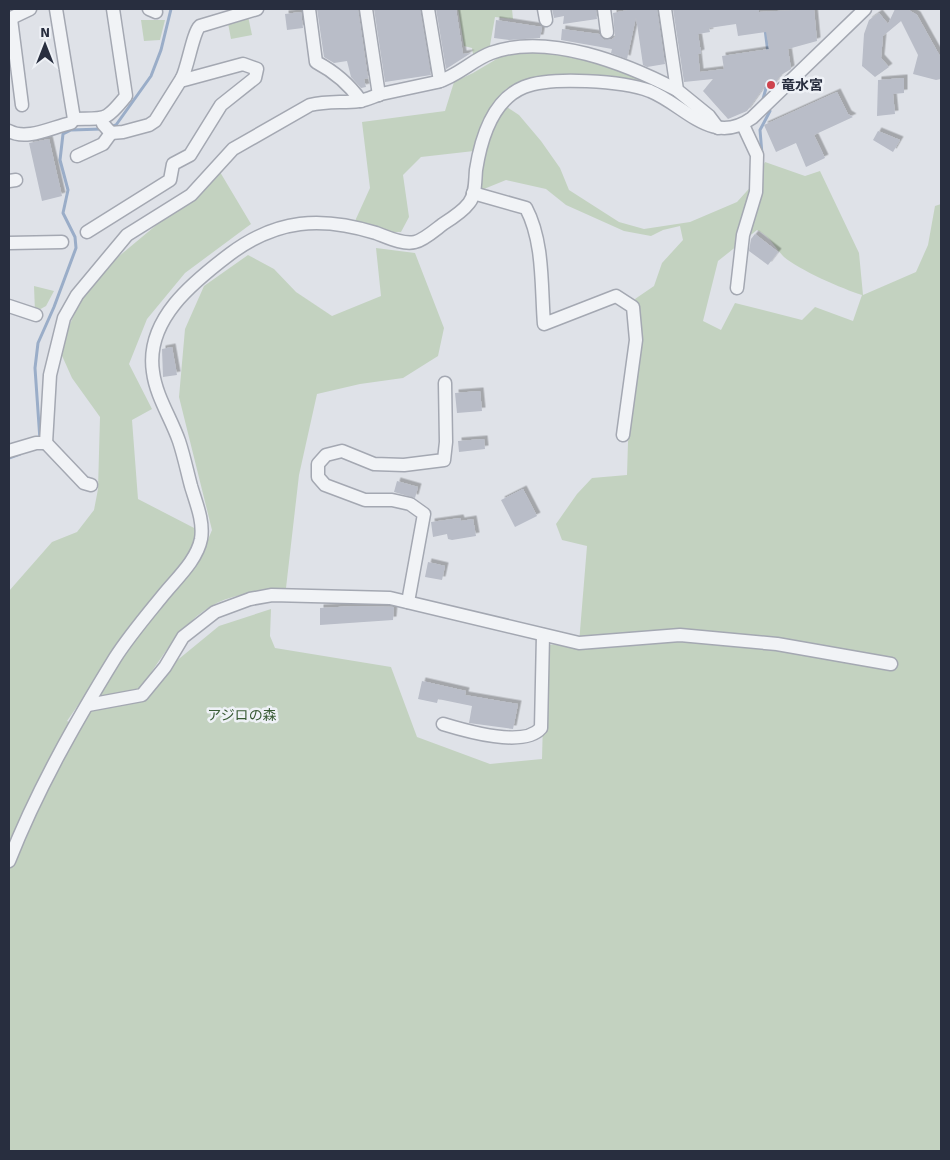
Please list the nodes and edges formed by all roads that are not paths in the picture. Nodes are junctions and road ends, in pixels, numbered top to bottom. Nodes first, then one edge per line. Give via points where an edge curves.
1 (30, 9) edge
2 (56, 9) edge
3 (114, 9) edge
4 (257, 9) edge
5 (309, 9) edge
6 (366, 9) edge
7 (428, 9) edge
8 (604, 9) edge
9 (665, 9) edge
10 (865, 9) edge
11 (10, 19) edge
12 (607, 32) dead end
13 (182, 78) junction
14 (440, 81) junction
15 (677, 90) junction
16 (379, 95) junction
17 (361, 101) junction
18 (22, 105) dead end
19 (74, 119) junction
20 (744, 124) junction
21 (106, 127) junction
22 (718, 128) junction
23 (9, 131) edge
24 (77, 156) dead end
25 (473, 193) junction
26 (87, 232) dead end
27 (62, 242) dead end
28 (9, 244) edge
29 (737, 288) dead end
30 (9, 306) edge
31 (36, 315) dead end
32 (445, 382) dead end
33 (623, 435) dead end
34 (46, 443) junction
35 (9, 451) edge
36 (91, 484) dead end
37 (408, 602) junction
38 (543, 635) junction
39 (891, 664) dead end
40 (88, 705) junction
41 (443, 724) dead end
42 (9, 861) edge

1 - 11 street
2 - 19 street
3 - 21 street via 126,96 110,115
4 - 13 street via 200,26
5 - 17 street via 316,62 351,86
6 - 16 street
7 - 14 street
8 - 12 street
9 - 15 street
10 - 20 street
11 - 18 street
13 - 21 street via 155,121 132,130
13 - 26 street via 243,64 257,70 255,78 221,105 190,155 173,164 170,180
14 - 15 street via 460,73 490,53 521,47 547,47 604,58 639,70
14 - 16 street
15 - 22 street via 709,116
16 - 17 street
17 - 34 street via 323,102 310,106 233,149 191,195 121,242 77,295 64,318 50,375
19 - 21 street
19 - 23 street via 71,123 34,134
20 - 22 street
20 - 29 street via 757,155 756,192 743,235
21 - 24 street via 103,144
22 - 25 street via 701,122 651,92 616,82 547,82 526,86 507,96 491,117
25 - 33 street via 526,208 533,221 539,253 544,324 616,296 633,307 636,340
25 - 40 street via 470,202 446,223 413,243 348,225 310,222 261,235 201,277 160,323 153,342 152,370 179,442 202,523 200,541 194,557 120,652
27 - 28 street
30 - 31 street
32 - 37 street via 444,460 404,465 374,464 342,451 326,455 318,464 318,477 325,485 365,500 410,504 424,514
34 - 35 street
34 - 36 street via 84,483
37 - 38 street
37 - 40 street via 390,598 272,595 250,599 215,612 183,637 166,667 142,695
38 - 39 street via 579,643 680,635 733,638
38 - 41 street via 541,728 535,735 497,736
40 - 42 street via 52,764

